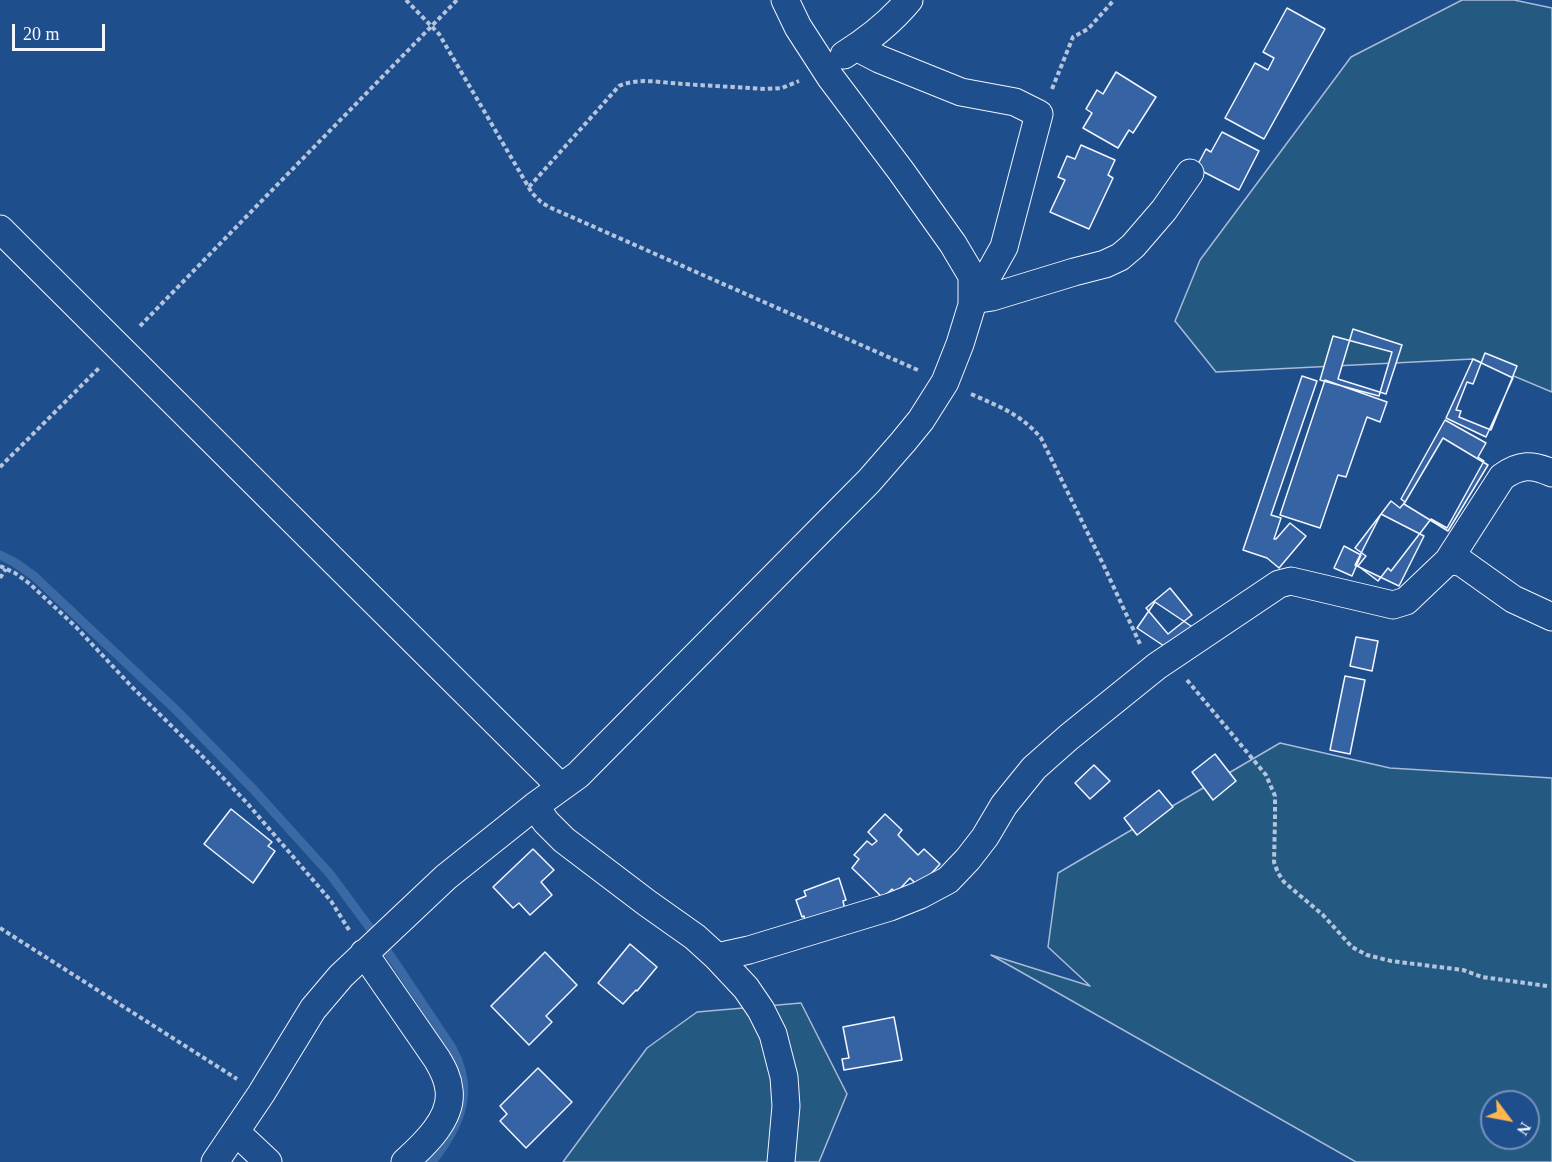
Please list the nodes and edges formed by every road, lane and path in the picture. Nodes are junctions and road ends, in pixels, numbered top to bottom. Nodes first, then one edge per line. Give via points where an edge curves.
1 (406, 0) edge
2 (457, 0) edge
3 (785, 0) edge
4 (909, 0) edge
5 (1114, 0) edge
6 (432, 26) junction
7 (856, 47) junction
8 (824, 68) junction
9 (1039, 114) junction
10 (1190, 173) dead end
11 (530, 187) junction
12 (0, 229) edge
13 (973, 292) junction
14 (119, 347) junction
15 (945, 382) junction
16 (0, 467) edge
17 (1552, 473) edge
18 (1448, 561) junction
19 (0, 566) edge
20 (6, 569) junction
21 (0, 578) edge
22 (1552, 617) edge
23 (1163, 662) junction
24 (561, 788) junction
25 (536, 806) junction
26 (0, 928) edge
27 (373, 946) junction
28 (717, 957) junction
29 (1547, 986) dead end
30 (261, 1094) junction
31 (236, 1132) junction
32 (215, 1162) edge
33 (268, 1162) edge
34 (405, 1162) edge
35 (781, 1162) edge

1 - 6 path
2 - 6 path
3 - 8 street
4 - 7 street via 895,17
5 - 9 path via 1088,29 1072,37
6 - 11 path
6 - 14 path
7 - 8 street
7 - 9 street via 961,92 1016,102
8 - 11 path via 782,88 638,81 619,86
8 - 13 street via 953,244 972,276
9 - 13 street via 1005,248
10 - 13 street via 1164,210 1120,257 992,297
11 - 15 path via 549,207
12 - 14 street
13 - 15 street via 972,306
14 - 16 path
14 - 24 street
15 - 23 path via 1009,411 1041,438 1139,644
15 - 24 street via 921,420 869,481
17 - 18 street via 1526,465 1510,470
18 - 22 street via 1461,562 1513,599
18 - 23 street via 1406,601 1393,605 1291,580 1279,584
19 - 20 path
20 - 21 path
20 - 27 path via 30,584 76,627 205,759
23 - 28 street via 1034,768 1004,805 985,837 948,880 890,907
23 - 29 path via 1266,775 1275,796 1274,862 1278,873 1352,947 1390,961
24 - 25 street
25 - 27 street via 446,877
25 - 28 street via 564,840
26 - 30 path
27 - 30 street via 341,976 314,1010
27 - 34 street via 445,1073 450,1092 440,1124
28 - 35 street via 746,988 774,1034 786,1106
30 - 31 street
31 - 32 street
31 - 33 street

